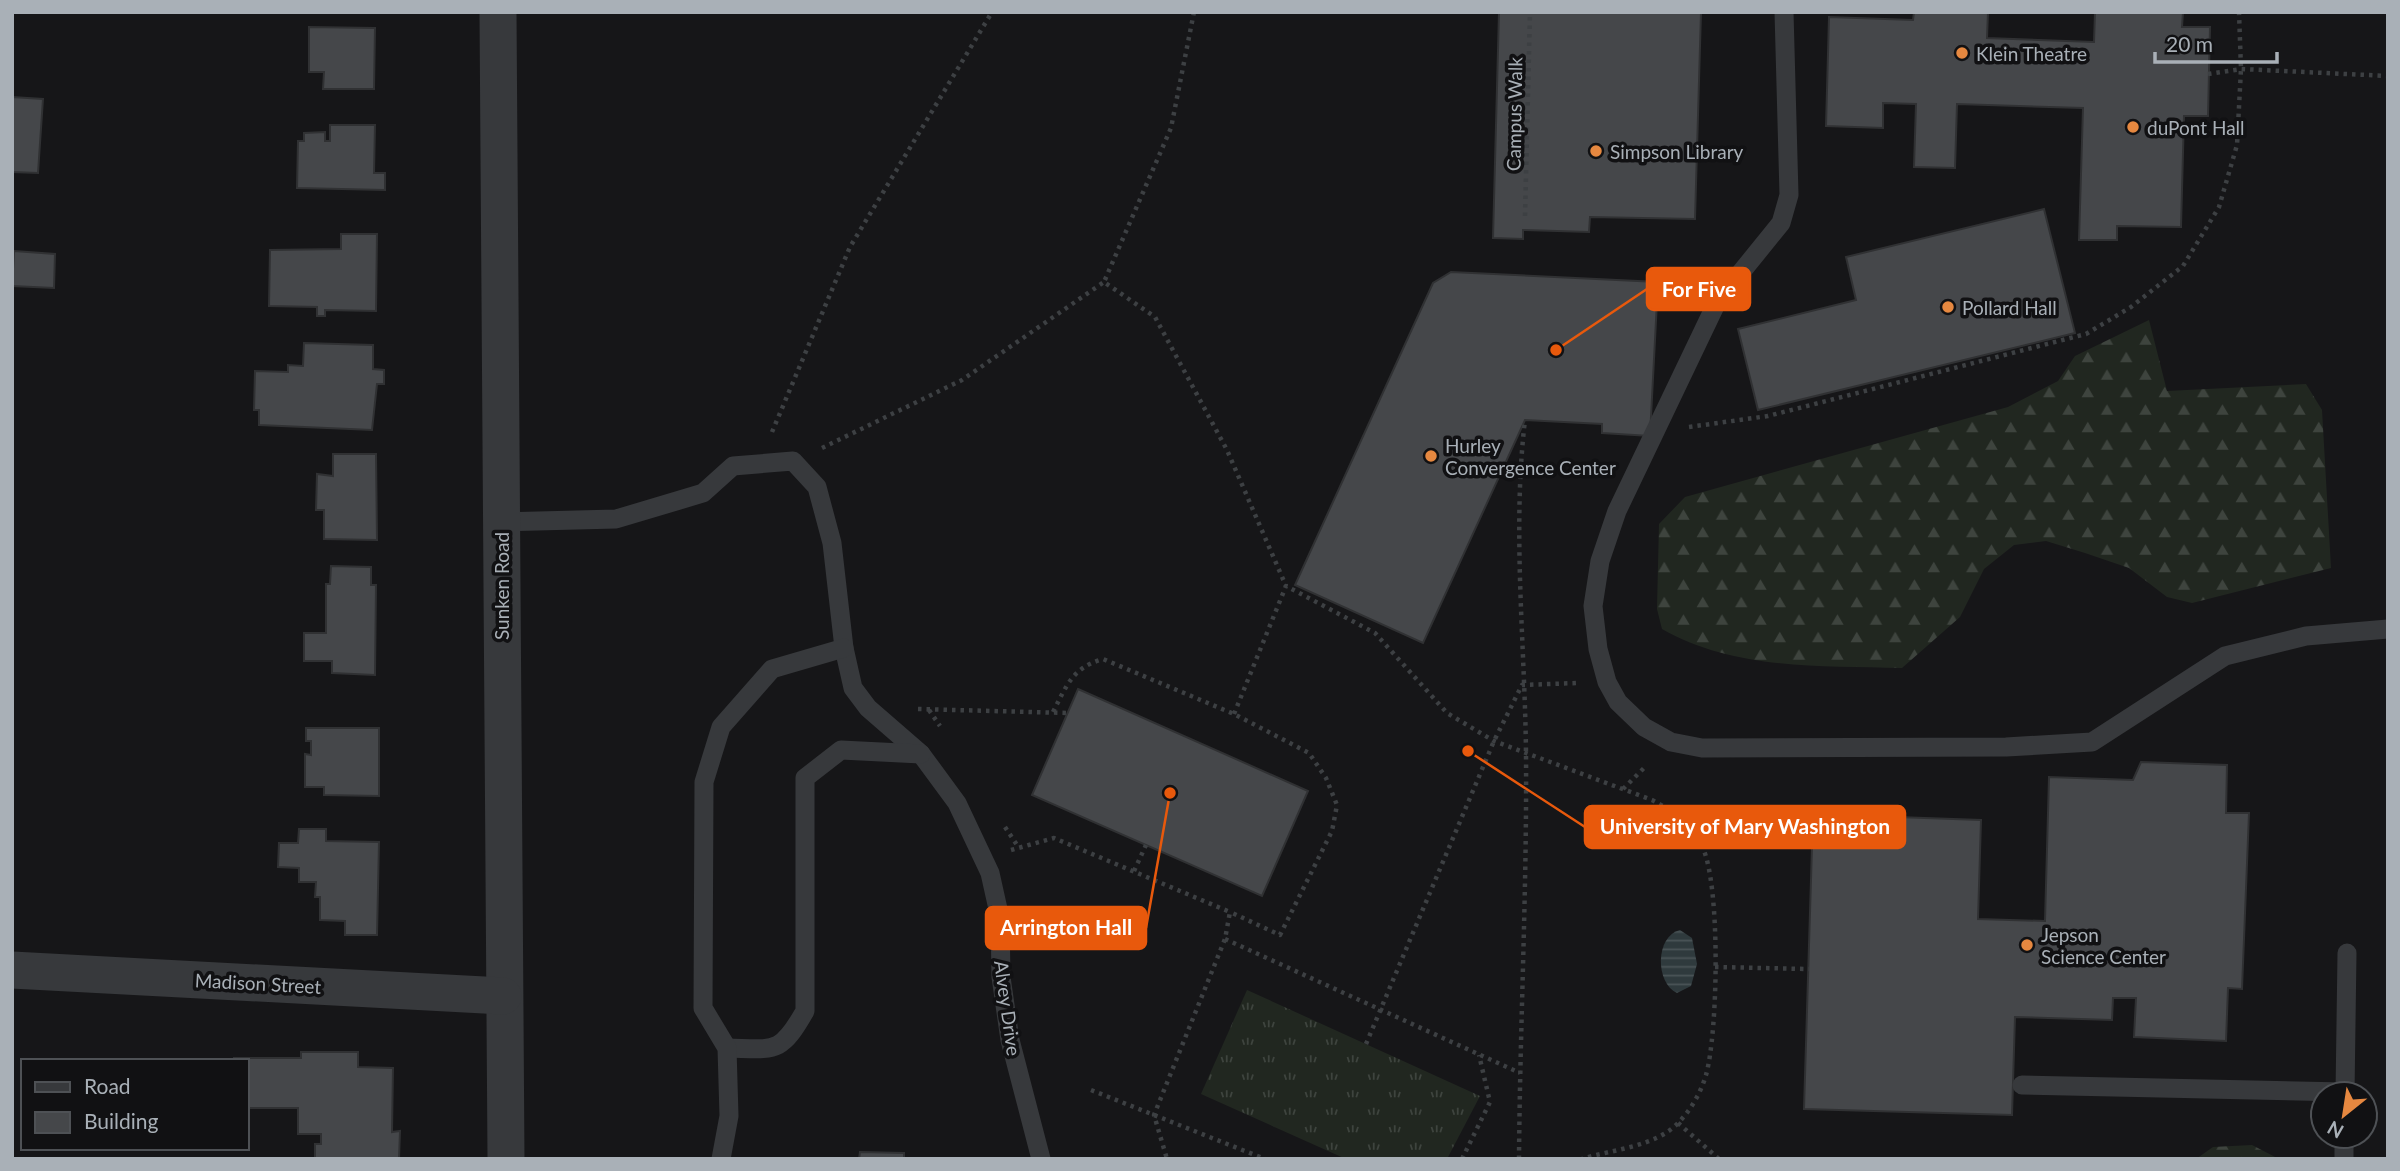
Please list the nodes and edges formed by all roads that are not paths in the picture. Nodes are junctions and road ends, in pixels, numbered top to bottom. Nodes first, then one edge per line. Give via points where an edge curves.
1 (498, 12) edge
2 (1784, 12) edge
3 (501, 522) junction
4 (2388, 629) edge
5 (844, 648) junction
6 (921, 754) junction
7 (2347, 953) dead end
8 (12, 970) edge
9 (503, 996) junction
10 (727, 1048) junction
11 (2345, 1080) edge
12 (2022, 1085) dead end
13 (2309, 1092) edge
14 (506, 1159) edge
15 (721, 1159) edge
16 (1041, 1159) edge

1 - 3 street, Sunken Road
2 - 4 lane via 1789,195 1781,223 1717,302 1618,511 1600,561 1593,606 1598,649 1618,702 1644,727 1671,741 1702,748 2006,747 2092,742 2225,656 2305,636
3 - 5 lane, Alvey Drive via 617,519 703,493 733,466 793,461 817,487 832,543
3 - 9 street, Sunken Road
5 - 6 lane, Alvey Drive via 853,688 868,708
5 - 10 lane via 772,670 721,727 704,782 703,1008
6 - 10 lane via 841,750 805,778 805,1011 789,1040 772,1049
6 - 16 lane, Alvey Drive via 957,803 983,858 1000,918 1000,977 1010,1040
7 - 11 lane
8 - 9 street, Madison Street
9 - 14 street, Sunken Road
10 - 15 lane via 729,1116
12 - 13 lane

